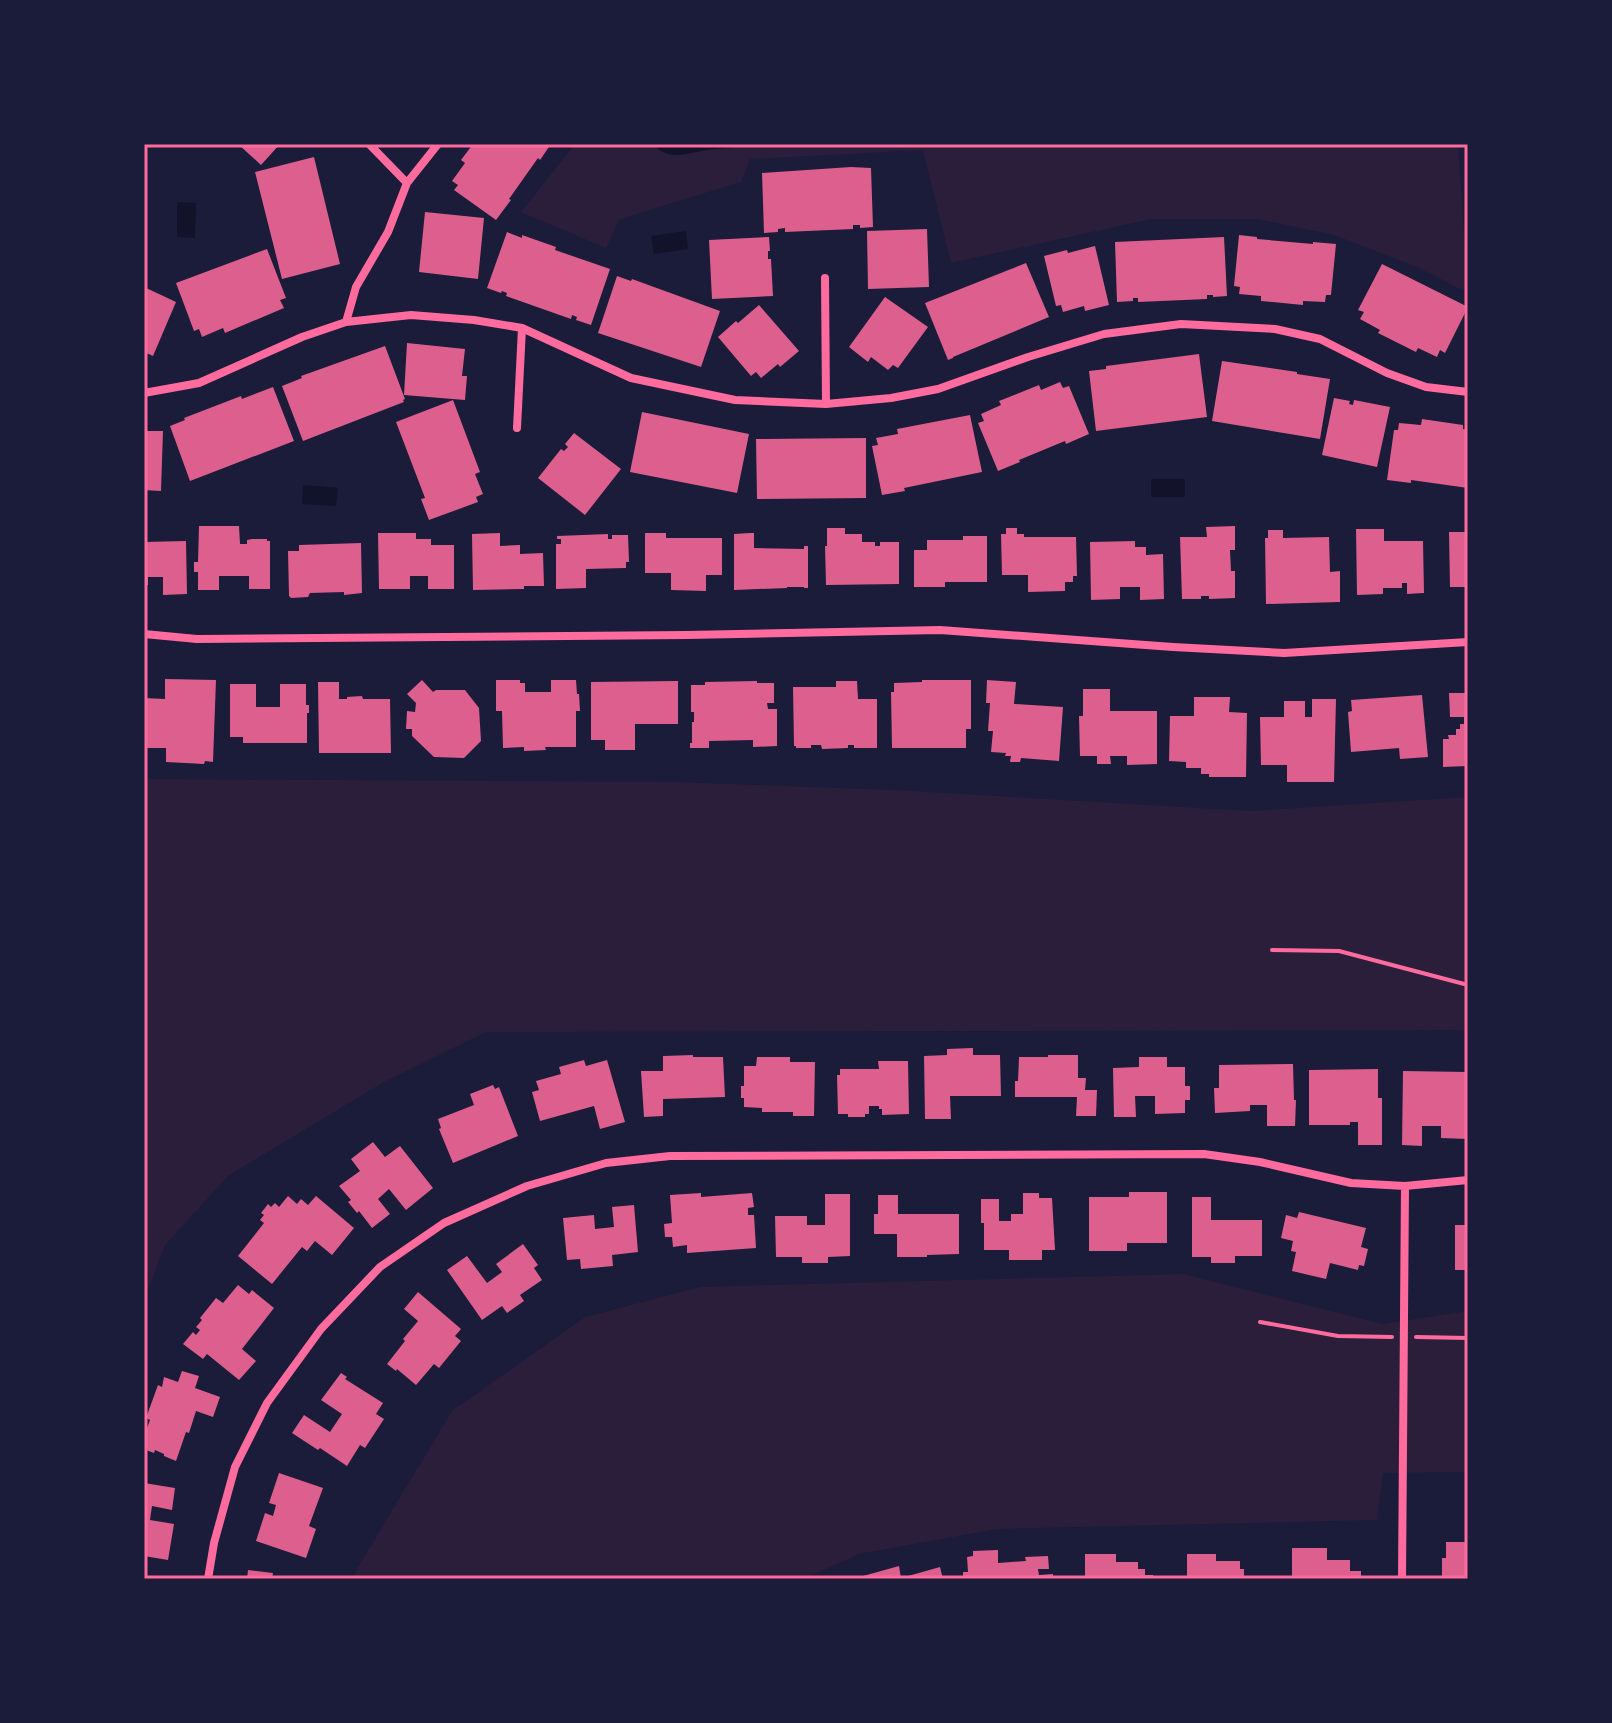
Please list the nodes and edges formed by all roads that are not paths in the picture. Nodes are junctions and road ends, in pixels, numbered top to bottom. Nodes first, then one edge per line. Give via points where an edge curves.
1 (369, 144) edge
2 (438, 144) edge
3 (407, 183) junction
4 (825, 278) dead end
5 (346, 322) junction
6 (522, 328) junction
7 (1468, 392) edge
8 (144, 393) edge
9 (826, 404) junction
10 (517, 428) dead end
11 (144, 634) edge
12 (1468, 642) edge
13 (1468, 1180) edge
14 (1405, 1186) junction
15 (208, 1579) edge
16 (1402, 1579) edge

1 - 3 street
2 - 3 street
3 - 5 street via 388,232 356,287
4 - 9 street
5 - 6 street via 411,315
5 - 8 street via 199,383
6 - 9 street via 631,378 735,400
6 - 10 street
7 - 9 street via 1426,387 1320,339 1275,329 1181,324 1104,334 938,389
11 - 12 street via 197,639 940,630 1284,653
13 - 14 street
14 - 15 street via 1351,1183 1204,1154 670,1156 606,1163 527,1186 444,1223 380,1267 321,1329 267,1403 235,1467
14 - 16 street

